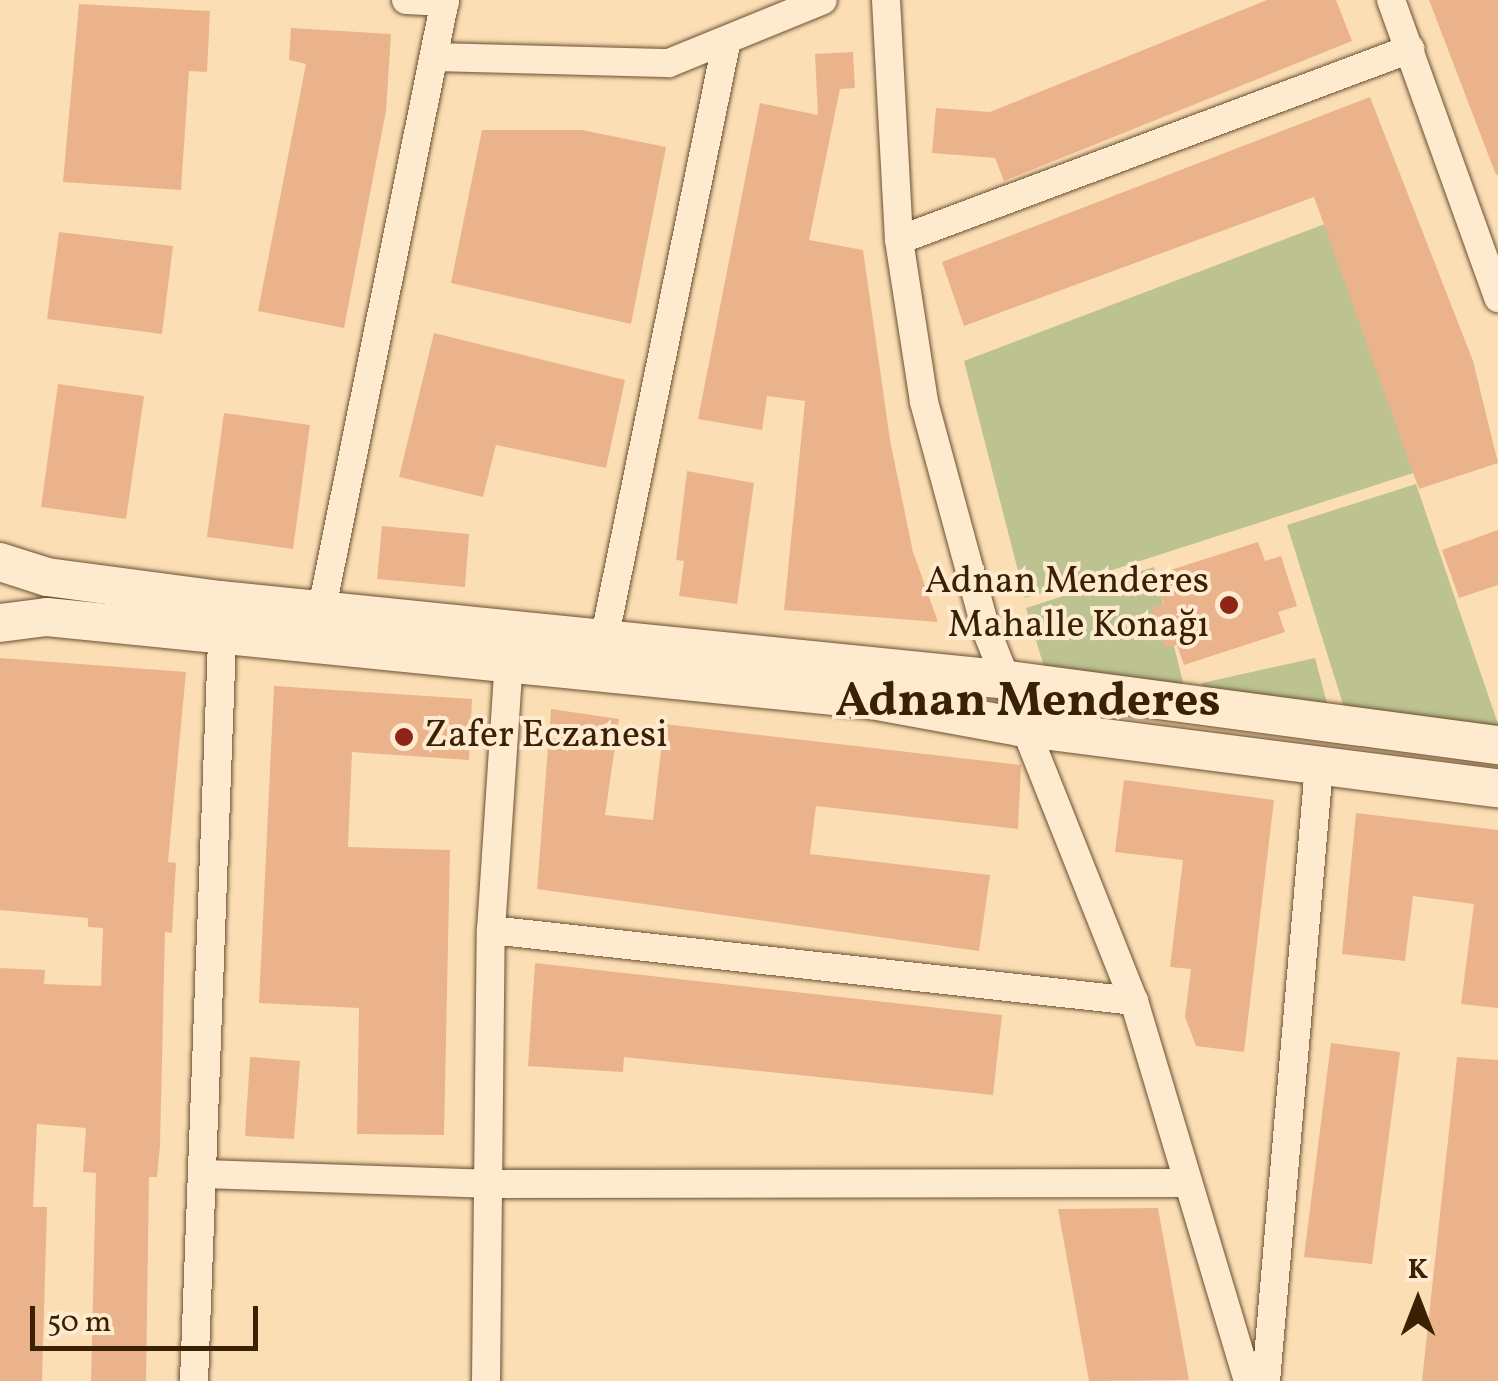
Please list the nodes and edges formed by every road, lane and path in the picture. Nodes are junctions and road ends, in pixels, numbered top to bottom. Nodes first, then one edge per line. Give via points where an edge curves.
1 (406, 0) edge
2 (824, 0) edge
3 (886, 0) edge
4 (1391, 0) edge
5 (445, 1) edge
6 (726, 44) junction
7 (1410, 49) junction
8 (439, 58) junction
9 (899, 240) junction
10 (1498, 298) edge
11 (0, 562) edge
12 (223, 617) junction
13 (0, 623) edge
14 (318, 627) junction
15 (604, 640) junction
16 (509, 662) junction
17 (1009, 680) junction
18 (1019, 727) junction
19 (1498, 745) edge
20 (1319, 766) junction
21 (1498, 788) edge
22 (492, 930) junction
23 (1134, 1000) junction
24 (204, 1174) junction
25 (1188, 1183) junction
26 (486, 1184) junction
27 (194, 1381) edge
28 (486, 1381) edge
29 (1248, 1381) edge
30 (1266, 1381) edge

1 - 5 street
2 - 6 street
3 - 9 street
4 - 7 street
5 - 8 street
6 - 8 street via 669,64
6 - 15 street
7 - 9 street
7 - 10 street
8 - 14 street
9 - 17 street via 924,402 985,627
11 - 12 main road
12 - 13 main road
12 - 14 main road
12 - 24 street
14 - 15 main road
14 - 16 main road
15 - 17 main road
16 - 18 main road via 872,700
16 - 22 street
17 - 18 street
17 - 19 main road
18 - 20 main road
18 - 23 street
20 - 21 main road
20 - 30 street
22 - 23 street
22 - 26 street
23 - 25 street
24 - 26 street
24 - 27 street
25 - 26 street
25 - 29 street
26 - 28 street

